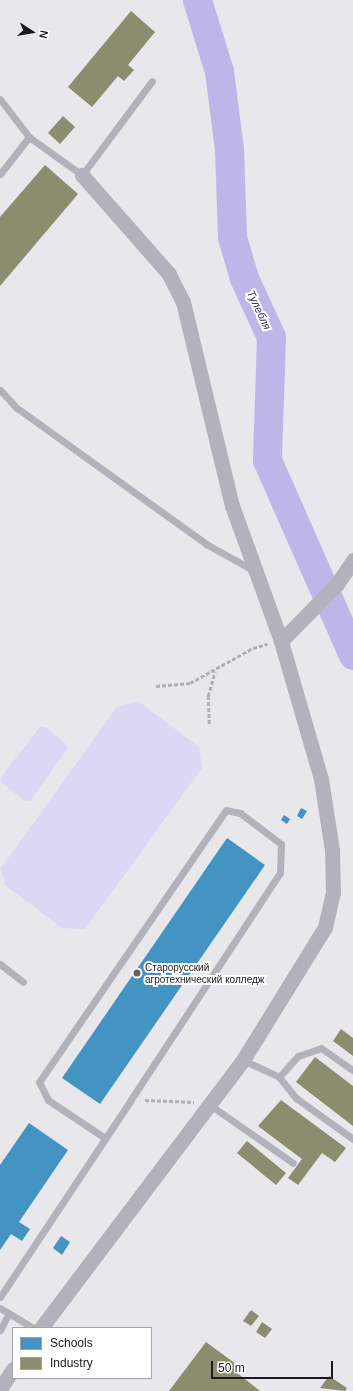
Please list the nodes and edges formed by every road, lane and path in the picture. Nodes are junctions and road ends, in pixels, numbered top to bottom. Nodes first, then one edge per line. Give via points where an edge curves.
1 (152, 81) dead end
2 (0, 99) edge
3 (29, 137) junction
4 (0, 174) edge
5 (82, 174) junction
6 (0, 390) edge
7 (353, 560) edge
8 (253, 570) junction
9 (281, 641) junction
10 (216, 671) junction
11 (156, 686) dead end
12 (209, 724) dead end
13 (0, 964) edge
14 (24, 982) dead end
15 (244, 1060) junction
16 (353, 1070) edge
17 (279, 1076) junction
18 (130, 1101) junction
19 (210, 1105) junction
20 (105, 1138) junction
21 (353, 1139) edge
22 (293, 1163) dead end
23 (0, 1297) edge
24 (0, 1308) edge
25 (9, 1313) junction
26 (31, 1327) edge
27 (42, 1327) edge
28 (0, 1330) edge
29 (12, 1371) edge
30 (0, 1389) edge

1 - 5 lane
2 - 3 lane
3 - 4 lane
3 - 5 lane
5 - 8 street via 169,274 184,302 232,506
6 - 8 lane via 17,408 200,540
7 - 9 street via 338,584 316,603
8 - 9 street
9 - 10 path via 253,648
9 - 15 street via 321,778 332,850 333,893 325,927
10 - 11 path via 190,683
10 - 12 path via 208,696
13 - 14 lane
15 - 17 lane
15 - 19 street
16 - 17 lane via 321,1048 298,1056
17 - 21 lane via 296,1098
18 - 19 path via 186,1100
18 - 20 lane
18 - 20 lane via 280,873 281,844 240,813 226,810 39,1082 48,1100
19 - 22 lane
19 - 27 street
20 - 23 lane
24 - 25 lane
25 - 26 lane
25 - 28 lane
29 - 30 street

